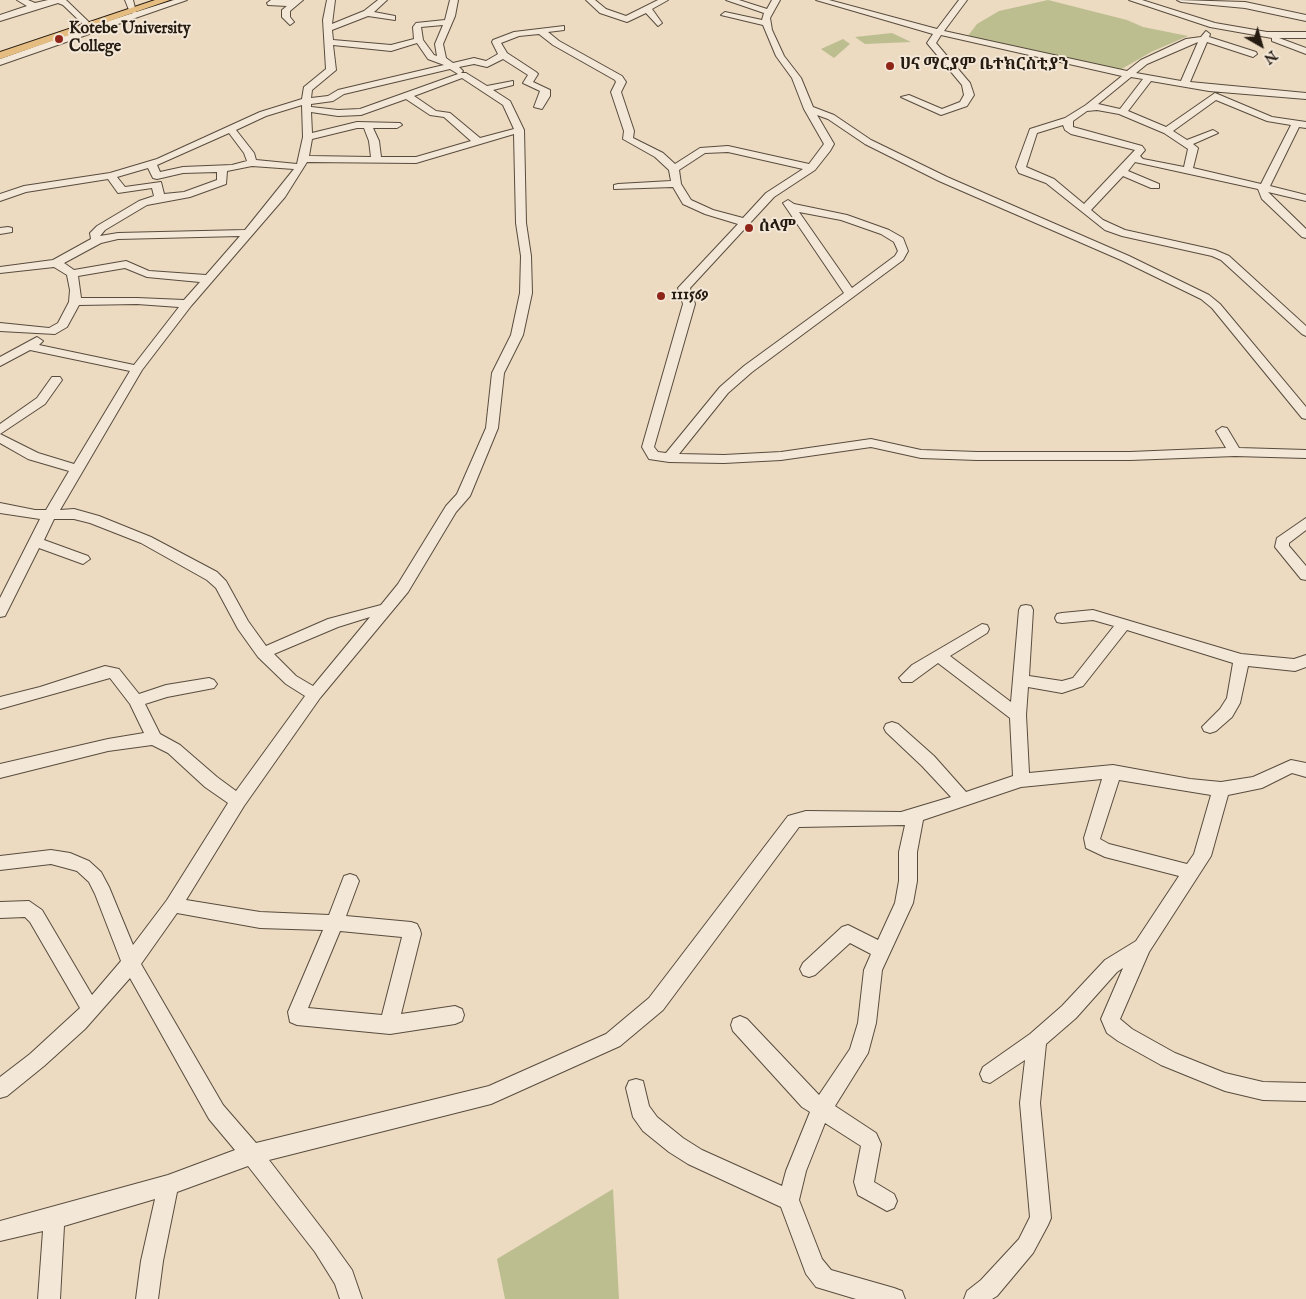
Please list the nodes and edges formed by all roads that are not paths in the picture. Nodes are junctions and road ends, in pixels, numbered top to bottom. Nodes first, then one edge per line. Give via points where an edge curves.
1 (21, 0) edge
2 (77, 0) edge
3 (164, 0) edge
4 (174, 0) edge
5 (183, 0) edge
6 (331, 0) edge
7 (383, 0) edge
8 (454, 0) edge
9 (590, 0) edge
10 (730, 0) edge
11 (776, 0) edge
12 (820, 0) edge
13 (963, 0) edge
14 (1133, 0) edge
15 (1181, 0) edge
16 (61, 1) edge
17 (657, 1) edge
18 (296, 2) edge
19 (271, 3) dead end
20 (1286, 3) dead end
21 (131, 5) edge
22 (34, 6) junction
23 (286, 10) junction
24 (648, 10) junction
25 (769, 12) junction
26 (271, 13) dead end
27 (367, 13) junction
28 (725, 15) dead end
29 (1295, 16) junction
30 (382, 17) junction
31 (0, 18) edge
32 (392, 18) dead end
33 (1306, 18) edge
34 (114, 21) junction
35 (290, 22) dead end
36 (448, 22) junction
37 (658, 23) dead end
38 (765, 23) junction
39 (330, 25) junction
40 (1213, 25) junction
41 (89, 26) junction
42 (382, 27) dead end
43 (560, 28) dead end
44 (541, 31) junction
45 (937, 32) junction
46 (1267, 35) junction
47 (1306, 35) edge
48 (1202, 39) junction
49 (419, 40) junction
50 (328, 42) junction
51 (387, 48) junction
52 (1306, 51) edge
53 (1253, 54) dead end
54 (503, 55) junction
55 (0, 56) edge
56 (388, 59) dead end
57 (441, 59) junction
58 (0, 62) edge
59 (453, 67) junction
60 (1127, 74) junction
61 (462, 75) junction
62 (1149, 78) junction
63 (1242, 79) dead end
64 (510, 82) dead end
65 (1184, 85) junction
66 (487, 89) junction
67 (1238, 90) junction
68 (1212, 92) junction
69 (408, 96) junction
70 (1306, 96) edge
71 (906, 97) dead end
72 (306, 105) junction
73 (1090, 106) junction
74 (539, 107) dead end
75 (809, 109) junction
76 (1122, 112) junction
77 (1068, 120) junction
78 (367, 124) junction
79 (1301, 124) edge
80 (397, 126) dead end
81 (231, 130) junction
82 (519, 130) junction
83 (1167, 131) junction
84 (1213, 133) dead end
85 (308, 137) junction
86 (478, 142) junction
87 (1187, 143) junction
88 (177, 154) junction
89 (1135, 157) junction
90 (376, 159) junction
91 (252, 163) junction
92 (302, 163) junction
93 (152, 164) junction
94 (222, 168) junction
95 (810, 168) junction
96 (674, 169) junction
97 (183, 170) junction
98 (1188, 170) junction
99 (1120, 171) junction
100 (111, 176) junction
101 (157, 180) junction
102 (676, 184) junction
103 (618, 186) dead end
104 (1155, 186) dead end
105 (1264, 188) junction
106 (777, 190) junction
107 (186, 195) junction
108 (1, 197) edge
109 (159, 198) junction
110 (1306, 198) edge
111 (791, 207) junction
112 (188, 208) dead end
113 (1085, 210) junction
114 (744, 222) junction
115 (249, 233) junction
116 (1306, 235) edge
117 (98, 240) junction
118 (56, 263) junction
119 (0, 270) edge
120 (72, 274) junction
121 (208, 279) junction
122 (849, 292) junction
123 (75, 302) junction
124 (187, 304) junction
125 (0, 327) edge
126 (51, 332) junction
127 (1306, 332) edge
128 (29, 346) junction
129 (0, 362) edge
130 (137, 370) junction
131 (56, 380) dead end
132 (1306, 415) edge
133 (0, 430) edge
134 (1222, 431) dead end
135 (0, 438) edge
136 (1235, 452) junction
137 (1306, 454) edge
138 (669, 458) junction
139 (76, 469) junction
140 (0, 508) edge
141 (49, 516) junction
142 (1306, 523) edge
143 (36, 542) junction
144 (83, 560) dead end
145 (1306, 575) edge
146 (2, 604) edge
147 (386, 609) junction
148 (1026, 610) dead end
149 (1062, 618) dead end
150 (1124, 624) junction
151 (982, 629) dead end
152 (263, 653) junction
153 (940, 657) junction
154 (1241, 660) junction
155 (1306, 661) edge
156 (907, 678) dead end
157 (1020, 680) junction
158 (209, 684) dead end
159 (315, 694) junction
160 (136, 701) junction
161 (0, 703) edge
162 (1018, 715) junction
163 (1210, 727) dead end
164 (892, 728) dead end
165 (154, 738) junction
166 (1306, 770) edge
167 (0, 771) edge
168 (1113, 772) junction
169 (1021, 780) junction
170 (1221, 789) junction
171 (962, 799) junction
172 (238, 801) junction
173 (914, 816) junction
174 (0, 863) edge
175 (1190, 872) junction
176 (350, 881) dead end
177 (173, 905) junction
178 (0, 910) edge
179 (335, 923) junction
180 (1142, 947) junction
181 (880, 950) junction
182 (131, 963) junction
183 (809, 969) dead end
184 (91, 1010) junction
185 (455, 1015) dead end
186 (390, 1025) junction
187 (740, 1025) dead end
188 (1037, 1040) junction
189 (990, 1074) dead end
190 (636, 1088) dead end
191 (0, 1089) edge
192 (1306, 1092) edge
193 (821, 1109) junction
194 (252, 1154) junction
195 (168, 1185) junction
196 (789, 1200) junction
197 (887, 1201) dead end
198 (54, 1218) junction
199 (0, 1231) edge
200 (49, 1299) edge
201 (147, 1299) edge
202 (351, 1299) edge
203 (894, 1299) edge
204 (975, 1299) edge

1 - 22 street
2 - 16 street
3 - 21 main road
4 - 34 main road
5 - 34 street
6 - 39 street via 327,20
7 - 27 street
8 - 36 street
9 - 24 street via 603,11 623,18
10 - 25 street
11 - 25 street
12 - 45 street
13 - 45 street
14 - 40 street
15 - 29 street via 1234,3
16 - 22 street
16 - 41 street
17 - 24 street
18 - 19 street
18 - 23 street
20 - 29 street
21 - 41 main road
22 - 31 street
23 - 26 street
23 - 35 street
24 - 37 street
25 - 38 street
27 - 30 street
27 - 39 street
28 - 38 street
29 - 33 street
30 - 32 street
30 - 42 street
34 - 58 street
36 - 49 street via 419,25
36 - 57 street via 440,39
38 - 75 street via 780,56 796,78
39 - 50 street
40 - 46 street
40 - 48 street
41 - 55 main road
43 - 44 street
44 - 54 street via 499,40 496,44
44 - 96 street via 618,78 621,82 616,92 629,131 628,139 659,155
45 - 60 street
45 - 71 street via 930,43 967,85 969,95 964,104 946,112
46 - 47 street
46 - 52 street
48 - 53 street
48 - 60 street via 1144,62
48 - 65 street
49 - 51 street
49 - 57 street via 431,57
50 - 51 street
50 - 72 street via 331,70 307,89
51 - 56 street
54 - 59 street via 485,64 474,61
54 - 74 street via 531,72 533,77 528,83 545,90
57 - 59 street
59 - 61 street
59 - 72 street via 341,92 330,99
60 - 62 street
60 - 73 street
61 - 66 street
61 - 69 street
62 - 65 street
62 - 76 street
63 - 67 street
64 - 66 street
65 - 68 street
66 - 82 street via 506,103
67 - 68 street
67 - 70 street
68 - 79 street via 1270,119
68 - 83 street
69 - 72 street via 356,113
69 - 86 street via 433,113 446,115
72 - 81 street via 294,103
72 - 85 street
73 - 76 street
73 - 77 street
75 - 95 street via 829,144
75 - 132 street via 831,117 868,142 943,179 1125,258 1205,297 1219,309
76 - 83 street
77 - 89 street via 1068,128 1074,132 1138,148 1140,150
77 - 113 street via 1034,131 1021,167 1027,174 1050,181
78 - 80 street
78 - 85 street
78 - 90 street via 376,148
79 - 105 street
81 - 88 street
81 - 91 street via 249,153
82 - 86 street
82 - 147 street via 526,293 517,335 498,373 492,428 463,496 451,508 403,588
83 - 87 street
84 - 87 street
85 - 92 street
86 - 90 street via 416,160
87 - 98 street via 1193,151
88 - 93 street
88 - 97 street
89 - 98 street via 1150,164
89 - 99 street
90 - 92 street
91 - 92 street
91 - 94 street
92 - 115 street via 281,195
93 - 100 street
93 - 101 street
94 - 97 street
94 - 107 street via 222,182
95 - 96 street via 719,149 703,150
95 - 106 street
96 - 102 street
97 - 101 street
98 - 105 street
99 - 104 street
99 - 113 street
100 - 101 street via 122,191
100 - 108 street via 24,190
101 - 109 street
102 - 103 street
102 - 114 street via 687,202 696,208
105 - 110 street
105 - 116 street via 1262,191 1266,197
106 - 111 street
106 - 114 street
107 - 109 street
107 - 112 street
109 - 117 street via 143,203 101,228 95,233
111 - 122 street
111 - 122 street via 862,223 899,240 903,251 898,258
113 - 127 street via 1098,222 1122,233 1215,253 1225,258
114 - 138 street via 684,288 689,304 648,447 654,456
115 - 117 street via 144,234
115 - 121 street
117 - 118 street
118 - 119 street
118 - 120 street
120 - 121 street via 126,264 147,274
120 - 123 street
121 - 124 street
122 - 138 street via 724,390
123 - 124 street
123 - 126 street via 63,325
124 - 130 street
125 - 126 street
126 - 128 street
128 - 129 street
128 - 130 street
130 - 139 street
131 - 133 street via 41,401
134 - 136 street
135 - 139 street via 33,456
136 - 137 street
136 - 138 street via 977,456 921,454 871,442 781,456
139 - 141 street
140 - 141 street
141 - 143 street
141 - 152 street via 74,514 94,519 146,540 212,576 221,585
142 - 145 street via 1282,541 1282,547
143 - 144 street
143 - 146 street
147 - 152 street via 333,623
147 - 159 street
148 - 157 street
149 - 150 street via 1093,615
150 - 154 street
150 - 157 street via 1078,682 1062,687
151 - 153 street
152 - 159 street via 291,680
153 - 156 street
153 - 162 street
154 - 155 street via 1295,665
154 - 163 street via 1235,699 1226,713
157 - 162 street
158 - 160 street via 166,691
159 - 172 street
160 - 161 street via 120,679 105,672
160 - 165 street
162 - 169 street
164 - 171 street
165 - 167 street via 108,745
165 - 172 street via 174,749
166 - 170 street via 1291,766 1256,783
168 - 169 street
168 - 170 street
168 - 175 street via 1092,843 1105,850
169 - 171 street
170 - 175 street via 1209,839
171 - 173 street
172 - 177 street
173 - 181 street via 904,903
173 - 194 street via 794,821 656,1004 613,1040 491,1095
174 - 182 street via 51,857 83,866 95,877 103,892
175 - 180 street
176 - 179 street
177 - 179 street via 260,920
177 - 182 street
178 - 184 street via 29,909 36,916
179 - 186 street via 412,931
179 - 186 street via 296,1014 300,1018
180 - 188 street via 1111,966 1069,1012
180 - 192 street via 1113,1010 1110,1019 1114,1027 1168,1059 1225,1082 1263,1091
181 - 183 street via 848,933
181 - 193 street via 872,970 866,1023 858,1053
182 - 184 street
182 - 194 street via 216,1112
184 - 191 street
185 - 186 street
187 - 193 street
188 - 189 street
188 - 204 street via 1030,1103 1040,1218 1026,1246
190 - 196 street via 640,1110 650,1124 676,1145 694,1157
193 - 196 street via 796,1171
193 - 197 street via 869,1140 865,1188
194 - 195 street
194 - 202 street via 322,1245 344,1278
195 - 198 street
195 - 201 street
196 - 203 street via 814,1266 824,1279
198 - 199 street
198 - 200 street

